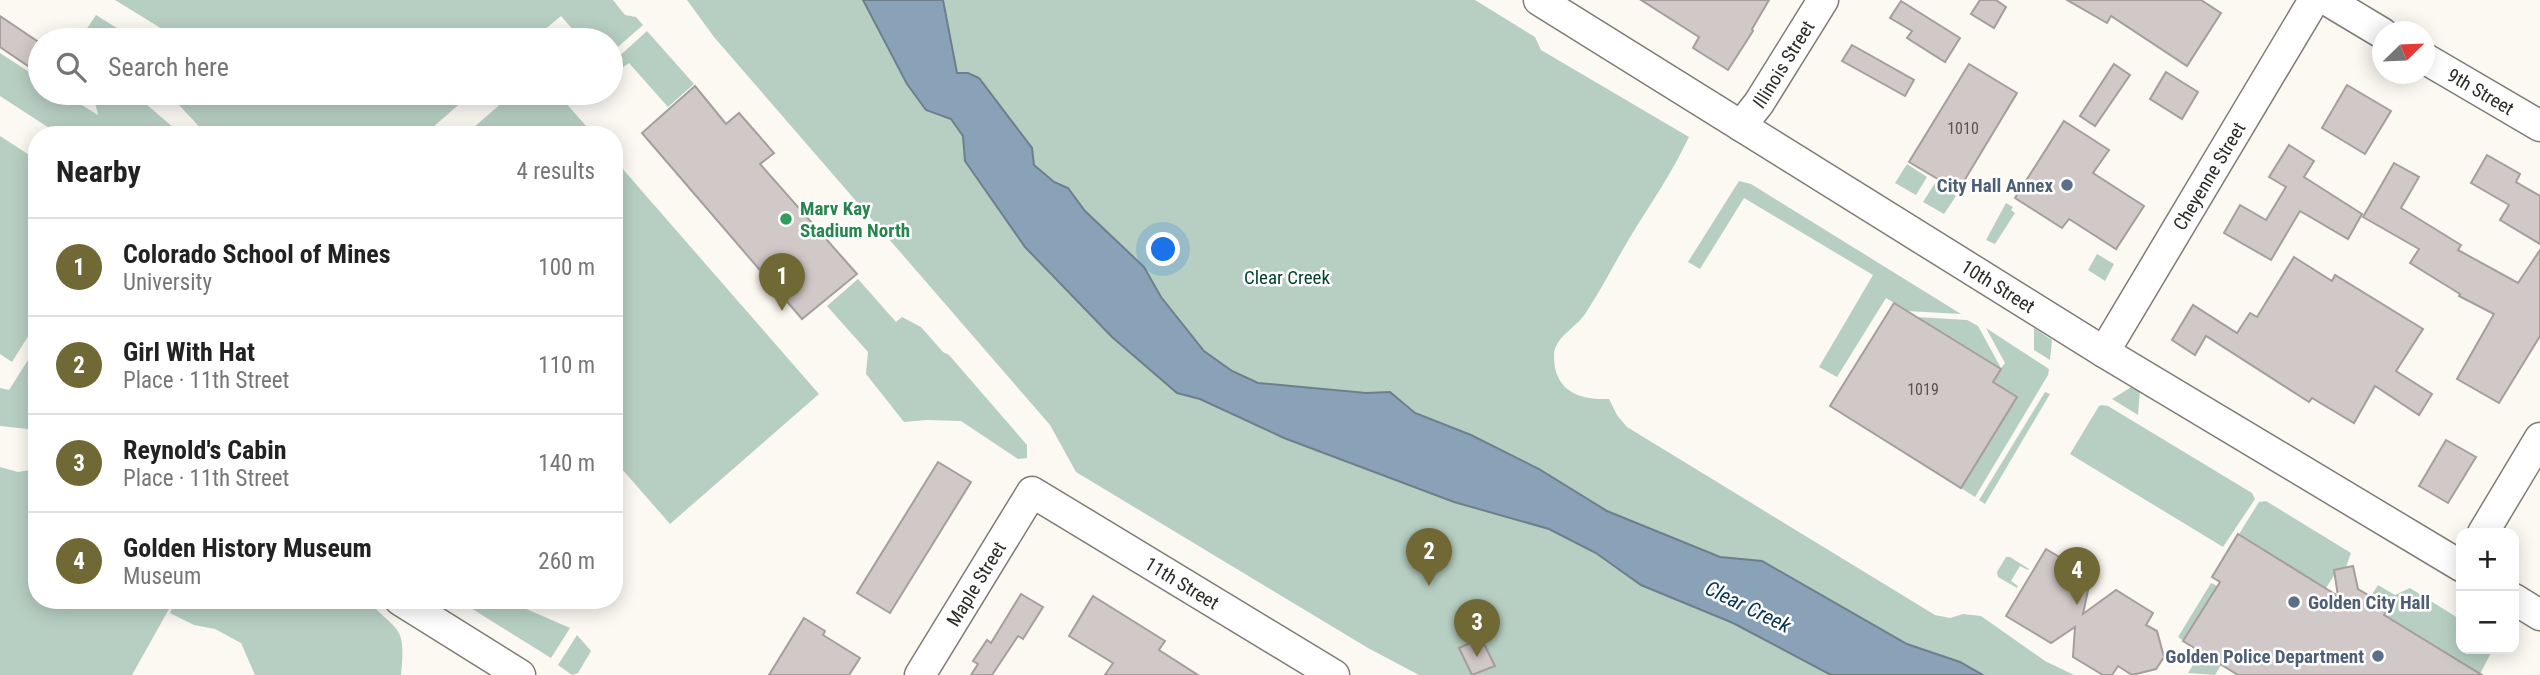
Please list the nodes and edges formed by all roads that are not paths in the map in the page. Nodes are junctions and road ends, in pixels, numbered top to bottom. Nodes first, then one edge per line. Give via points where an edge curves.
1 (1539, 0) edge
2 (1823, 0) edge
3 (2314, 0) edge
4 (2327, 0) edge
5 (2372, 27) edge
6 (2435, 64) edge
7 (1741, 126) junction
8 (2540, 126) edge
9 (2104, 352) junction
10 (2540, 438) edge
11 (1032, 492) joint
12 (2486, 528) edge
13 (2456, 563) edge
14 (2519, 602) edge
15 (414, 609) edge
16 (2540, 615) edge
17 (520, 675) edge
18 (920, 675) edge
19 (1334, 675) edge

1 - 7 street, 10th Street
2 - 7 street, Illinois Street
3 - 9 street, Cheyenne Street
4 - 5 street
6 - 8 street, 9th Street
7 - 9 street, 10th Street
9 - 13 street, 10th Street
10 - 12 street
11 - 18 street, Maple Street
11 - 19 street, 11th Street
14 - 16 street
15 - 17 street

